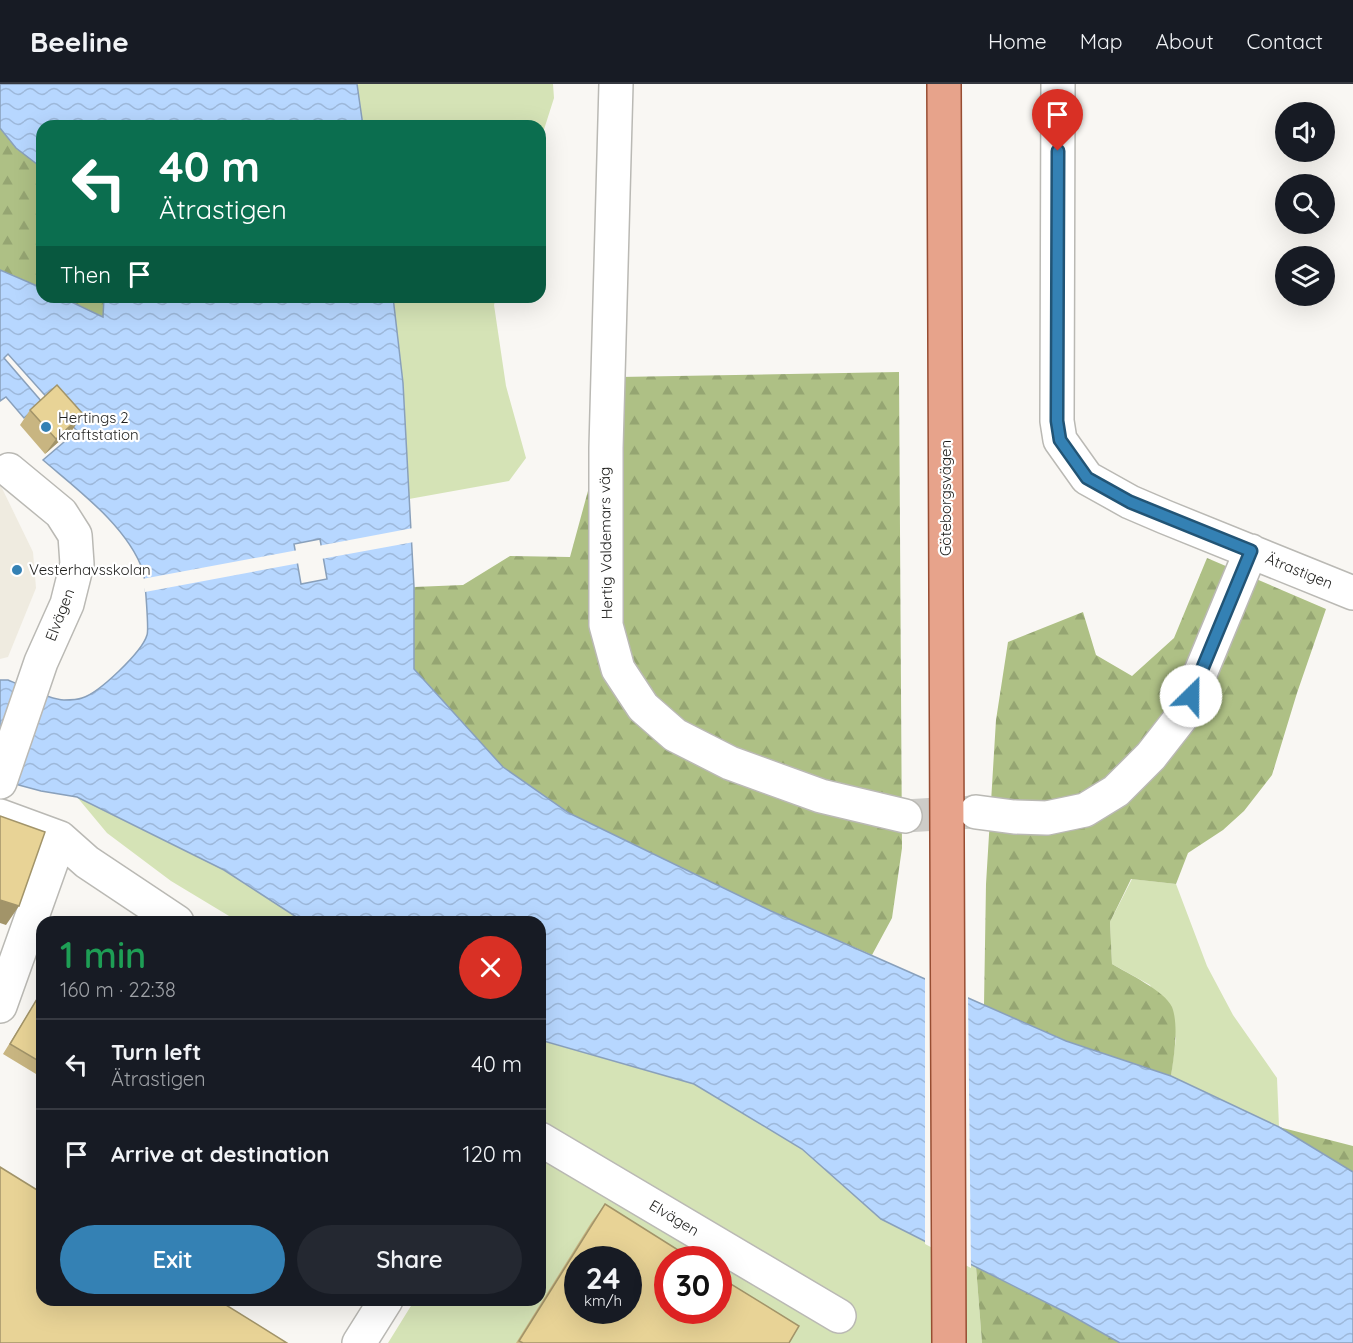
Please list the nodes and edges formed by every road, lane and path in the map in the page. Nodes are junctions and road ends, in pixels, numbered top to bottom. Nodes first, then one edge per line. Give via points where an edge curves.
1 (616, 84) edge
2 (944, 84) edge
3 (1058, 84) edge
4 (9, 470) dead end
5 (1251, 551) junction
6 (1353, 593) edge
7 (0, 782) edge
8 (976, 812) tunnel mouth
9 (0, 816) edge
10 (905, 816) tunnel mouth
11 (60, 838) junction
12 (168, 916) edge
13 (0, 1006) edge
14 (546, 1142) edge
15 (382, 1306) edge
16 (839, 1316) dead end
17 (949, 1340) edge
18 (359, 1343) edge

1 - 10 street, Hertig Valdemars väg via 606,459 606,625 618,669 643,706 675,735 730,763 821,796
2 - 17 main road, Göteborgsvägen
3 - 5 street, Ätrastigen via 1060,440 1087,478 1130,502
4 - 7 street, Elvägen via 61,513 75,535 77,564
5 - 6 street, Ätrastigen
5 - 8 street via 1183,715 1151,756 1116,791 1085,810 1047,818
9 - 11 street
11 - 12 street via 87,862
11 - 13 street
14 - 16 street, Elvägen
15 - 18 street

